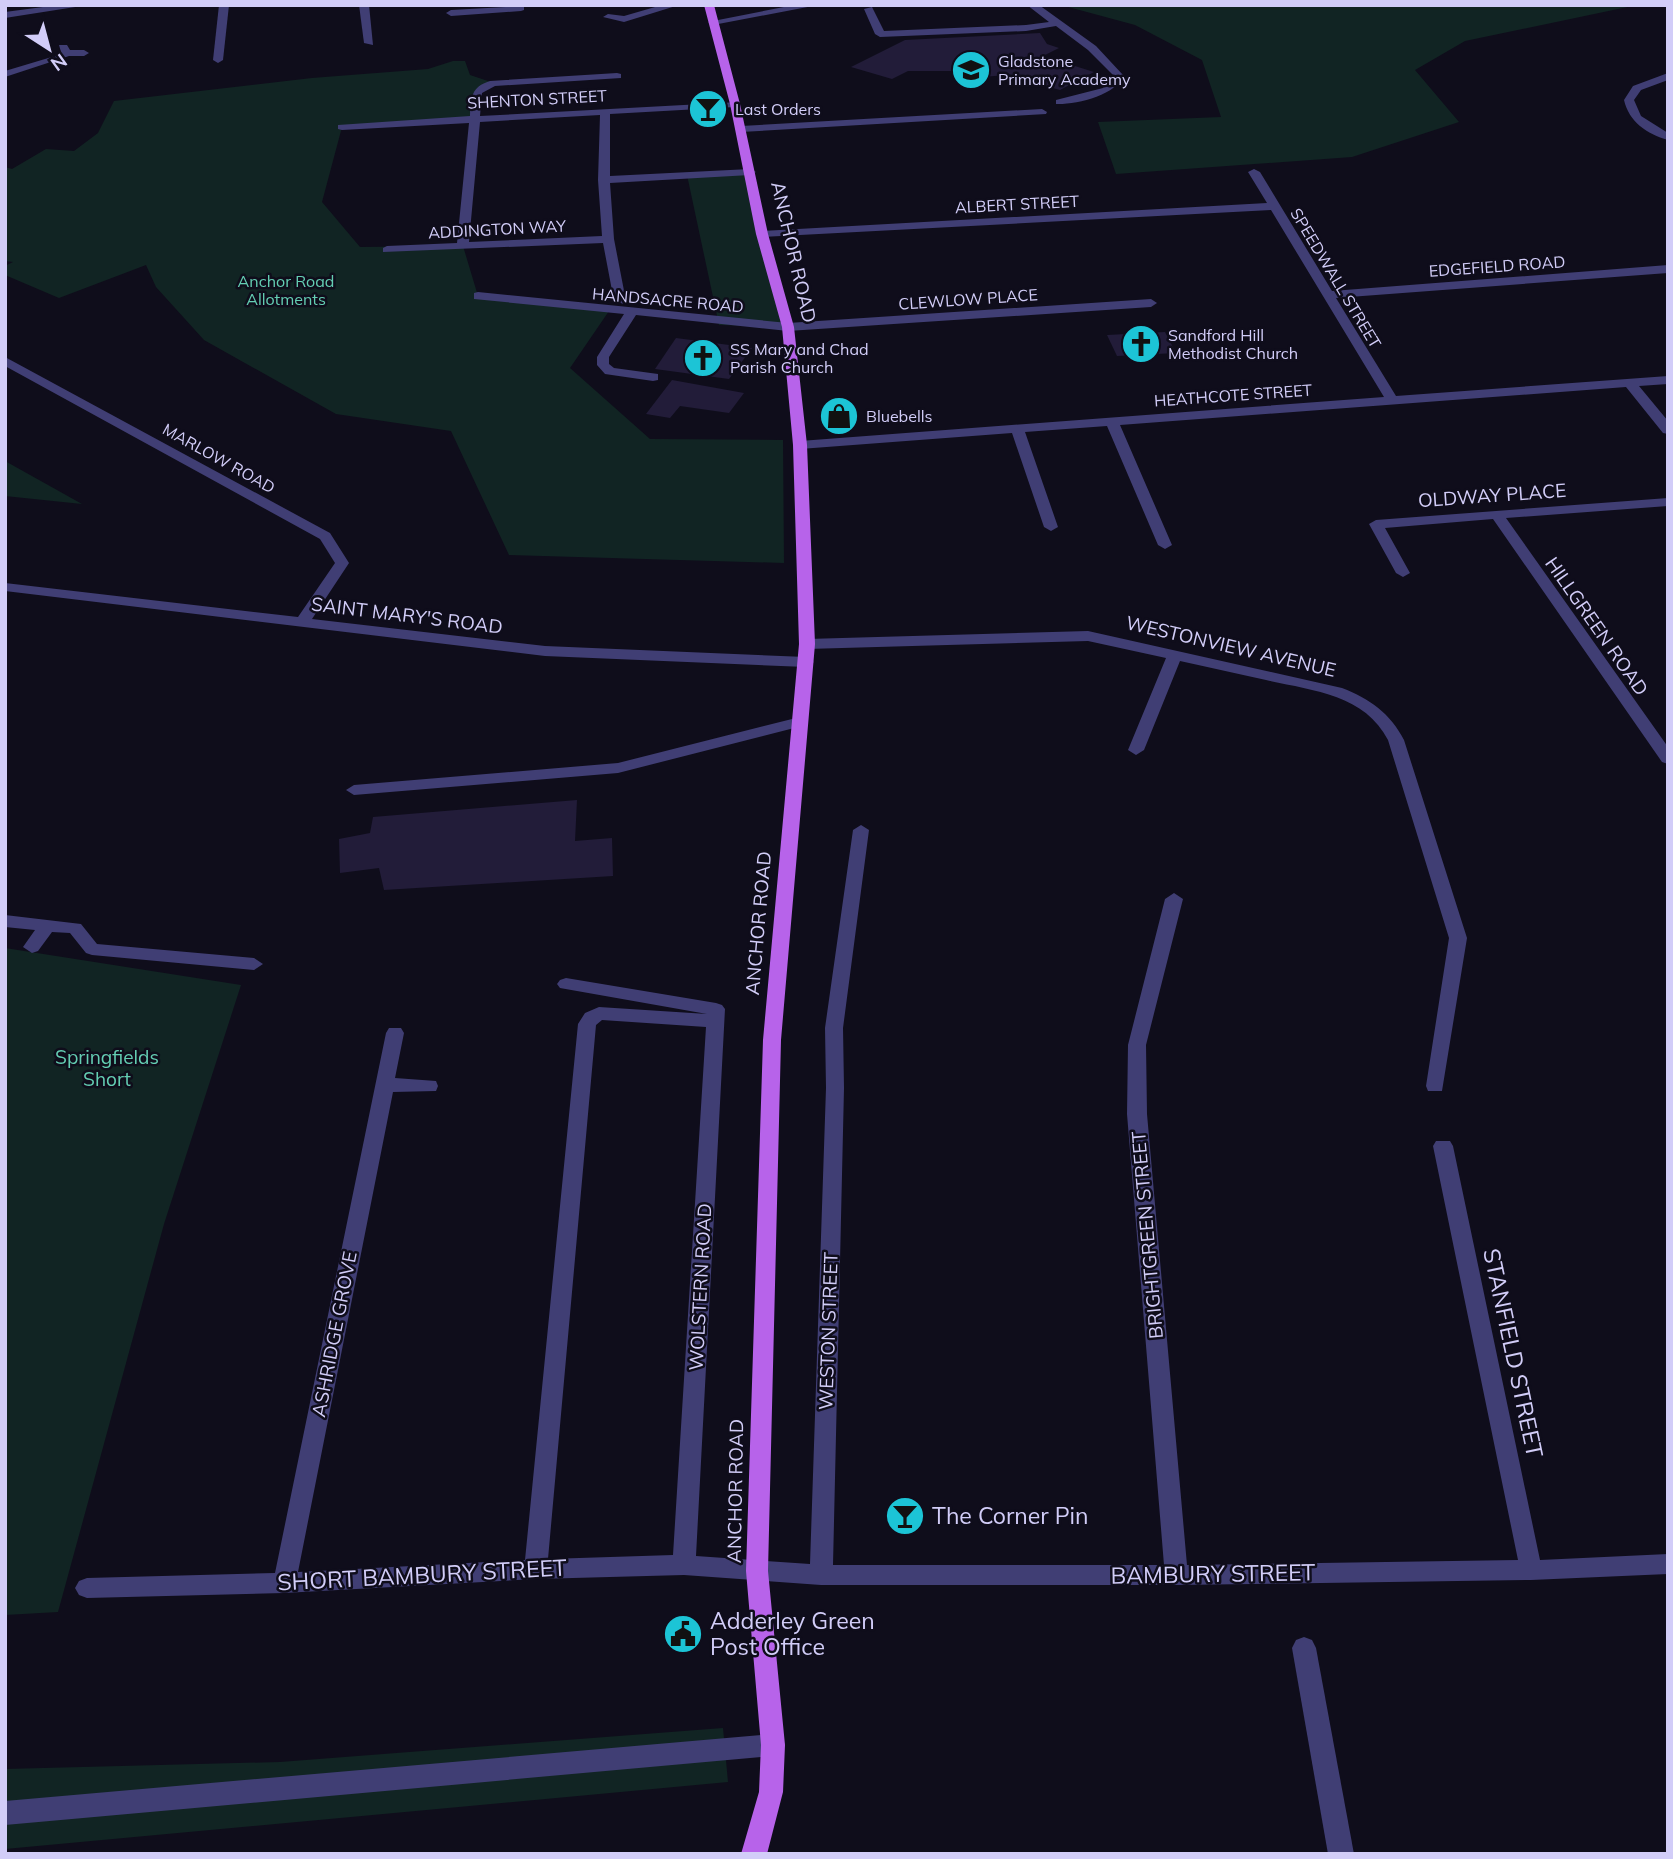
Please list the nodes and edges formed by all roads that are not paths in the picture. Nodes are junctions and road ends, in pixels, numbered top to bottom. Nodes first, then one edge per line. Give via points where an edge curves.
1 (83, 5) edge
2 (224, 5) edge
3 (364, 5) edge
4 (674, 5) edge
5 (709, 5) edge
6 (813, 5) edge
7 (1032, 5) edge
8 (521, 8) dead end
9 (869, 9) dead end
10 (10, 11) edge
11 (450, 14) edge
12 (608, 17) dead end
13 (713, 22) junction
14 (1059, 23) junction
15 (369, 43) dead end
16 (84, 53) dead end
17 (218, 60) dead end
18 (5, 74) edge
19 (617, 76) dead end
20 (1668, 76) edge
21 (1059, 102) dead end
22 (735, 104) junction
23 (605, 111) junction
24 (1042, 112) dead end
25 (477, 118) junction
26 (342, 127) dead end
27 (741, 129) junction
28 (1668, 137) edge
29 (750, 172) junction
30 (1254, 173) dead end
31 (604, 180) junction
32 (1273, 206) junction
33 (762, 234) junction
34 (608, 239) junction
35 (463, 246) junction
36 (387, 250) dead end
37 (1668, 270) edge
38 (1328, 295) junction
39 (478, 296) dead end
40 (620, 301) dead end
41 (1151, 303) dead end
42 (631, 313) junction
43 (788, 327) junction
44 (5, 360) edge
45 (653, 377) dead end
46 (1668, 380) edge
47 (1629, 382) junction
48 (1392, 400) junction
49 (1112, 422) junction
50 (1017, 429) junction
51 (1668, 430) edge
52 (800, 445) junction
53 (1668, 502) edge
54 (1496, 514) junction
55 (1052, 527) dead end
56 (1166, 545) dead end
57 (1403, 573) dead end
58 (5, 587) edge
59 (302, 622) junction
60 (807, 643) junction
61 (1175, 655) junction
62 (806, 662) junction
63 (800, 722) junction
64 (1136, 750) dead end
65 (1668, 759) edge
66 (354, 790) dead end
67 (860, 830) dead end
68 (1174, 899) dead end
69 (5, 921) edge
70 (48, 925) junction
71 (32, 947) dead end
72 (254, 964) dead end
73 (565, 984) dead end
74 (716, 1015) junction
75 (395, 1033) dead end
76 (384, 1084) junction
77 (429, 1086) dead end
78 (1435, 1086) dead end
79 (1443, 1146) dead end
80 (1668, 1564) edge
81 (684, 1565) junction
82 (536, 1569) junction
83 (1531, 1570) junction
84 (757, 1571) junction
85 (821, 1575) junction
86 (1176, 1575) junction
87 (284, 1583) junction
88 (87, 1588) dead end
89 (1304, 1648) dead end
90 (774, 1745) junction
91 (5, 1813) edge
92 (754, 1854) edge
93 (1341, 1854) edge

1 - 10 street
2 - 17 street
3 - 15 street
4 - 12 street via 624,19
5 - 13 main road, ANCHOR ROAD
6 - 13 street
7 - 14 street
8 - 11 street
9 - 14 street via 880,34
13 - 22 main road, ANCHOR ROAD
14 - 21 street via 1118,75 1107,90
16 - 18 street via 65,50 44,64
19 - 25 street via 494,83 477,93
20 - 28 street via 1637,88 1629,100 1640,121
22 - 23 street, SHENTON STREET
22 - 27 main road, ANCHOR ROAD
23 - 25 street, SHENTON STREET
23 - 31 street
24 - 27 street
25 - 26 street, SHENTON STREET
25 - 35 street
27 - 29 main road, ANCHOR ROAD
29 - 31 street
29 - 33 main road, ANCHOR ROAD
30 - 32 street, SPEEDWALL STREET
31 - 34 street
32 - 33 street, ALBERT STREET
32 - 38 street, SPEEDWALL STREET
33 - 43 main road, ANCHOR ROAD
34 - 35 street, ADDINGTON WAY
34 - 40 street
35 - 36 street, ADDINGTON WAY
37 - 38 street, EDGEFIELD ROAD
38 - 48 street, SPEEDWALL STREET
39 - 42 street, HANDSACRE ROAD via 550,298
41 - 43 street, CLEWLOW PLACE
42 - 43 street, HANDSACRE ROAD
42 - 45 street via 603,357 603,365 610,371
43 - 52 main road, ANCHOR ROAD
44 - 59 street, MARLOW ROAD via 325,536 342,563
46 - 47 street, HEATHCOTE STREET
47 - 48 street, HEATHCOTE STREET
47 - 51 street
48 - 49 street, HEATHCOTE STREET
49 - 50 street, HEATHCOTE STREET
49 - 56 street
50 - 52 street, HEATHCOTE STREET
50 - 55 street
52 - 60 main road, ANCHOR ROAD
53 - 54 street, OLDWAY PLACE
54 - 57 street, OLDWAY PLACE via 1376,524
54 - 65 street, HILLGREEN ROAD
58 - 59 street, SAINT MARY'S ROAD
59 - 62 street, SAINT MARY'S ROAD via 545,651
60 - 61 street, WESTONVIEW AVENUE via 1088,636
60 - 62 main road, ANCHOR ROAD
61 - 64 street
61 - 78 street, WESTONVIEW AVENUE via 1337,691 1376,712 1392,730 1458,938
62 - 63 main road, ANCHOR ROAD
63 - 66 street via 618,768
63 - 84 main road, ANCHOR ROAD via 772,1040
67 - 85 street, WESTON STREET via 834,1028
68 - 86 street, BRIGHTGREEN STREET via 1137,1045 1137,1114
69 - 70 street
70 - 71 street
70 - 72 street via 75,928 92,949
73 - 74 street
74 - 81 street, WOLSTERN ROAD
74 - 82 street via 599,1013 587,1024
75 - 76 street, ASHRIDGE GROVE
76 - 77 street
76 - 87 street, ASHRIDGE GROVE
79 - 83 street, STANFIELD STREET
80 - 83 street, BAMBURY STREET
81 - 82 street, SHORT BAMBURY STREET
81 - 84 street, SHORT BAMBURY STREET
82 - 87 street, SHORT BAMBURY STREET
83 - 86 street, BAMBURY STREET
84 - 85 street, BAMBURY STREET
84 - 90 main road, ANCHOR ROAD
85 - 86 street, BAMBURY STREET
87 - 88 street, SHORT BAMBURY STREET
89 - 93 street
90 - 91 street
90 - 92 main road, ANCHOR ROAD via 771,1792

